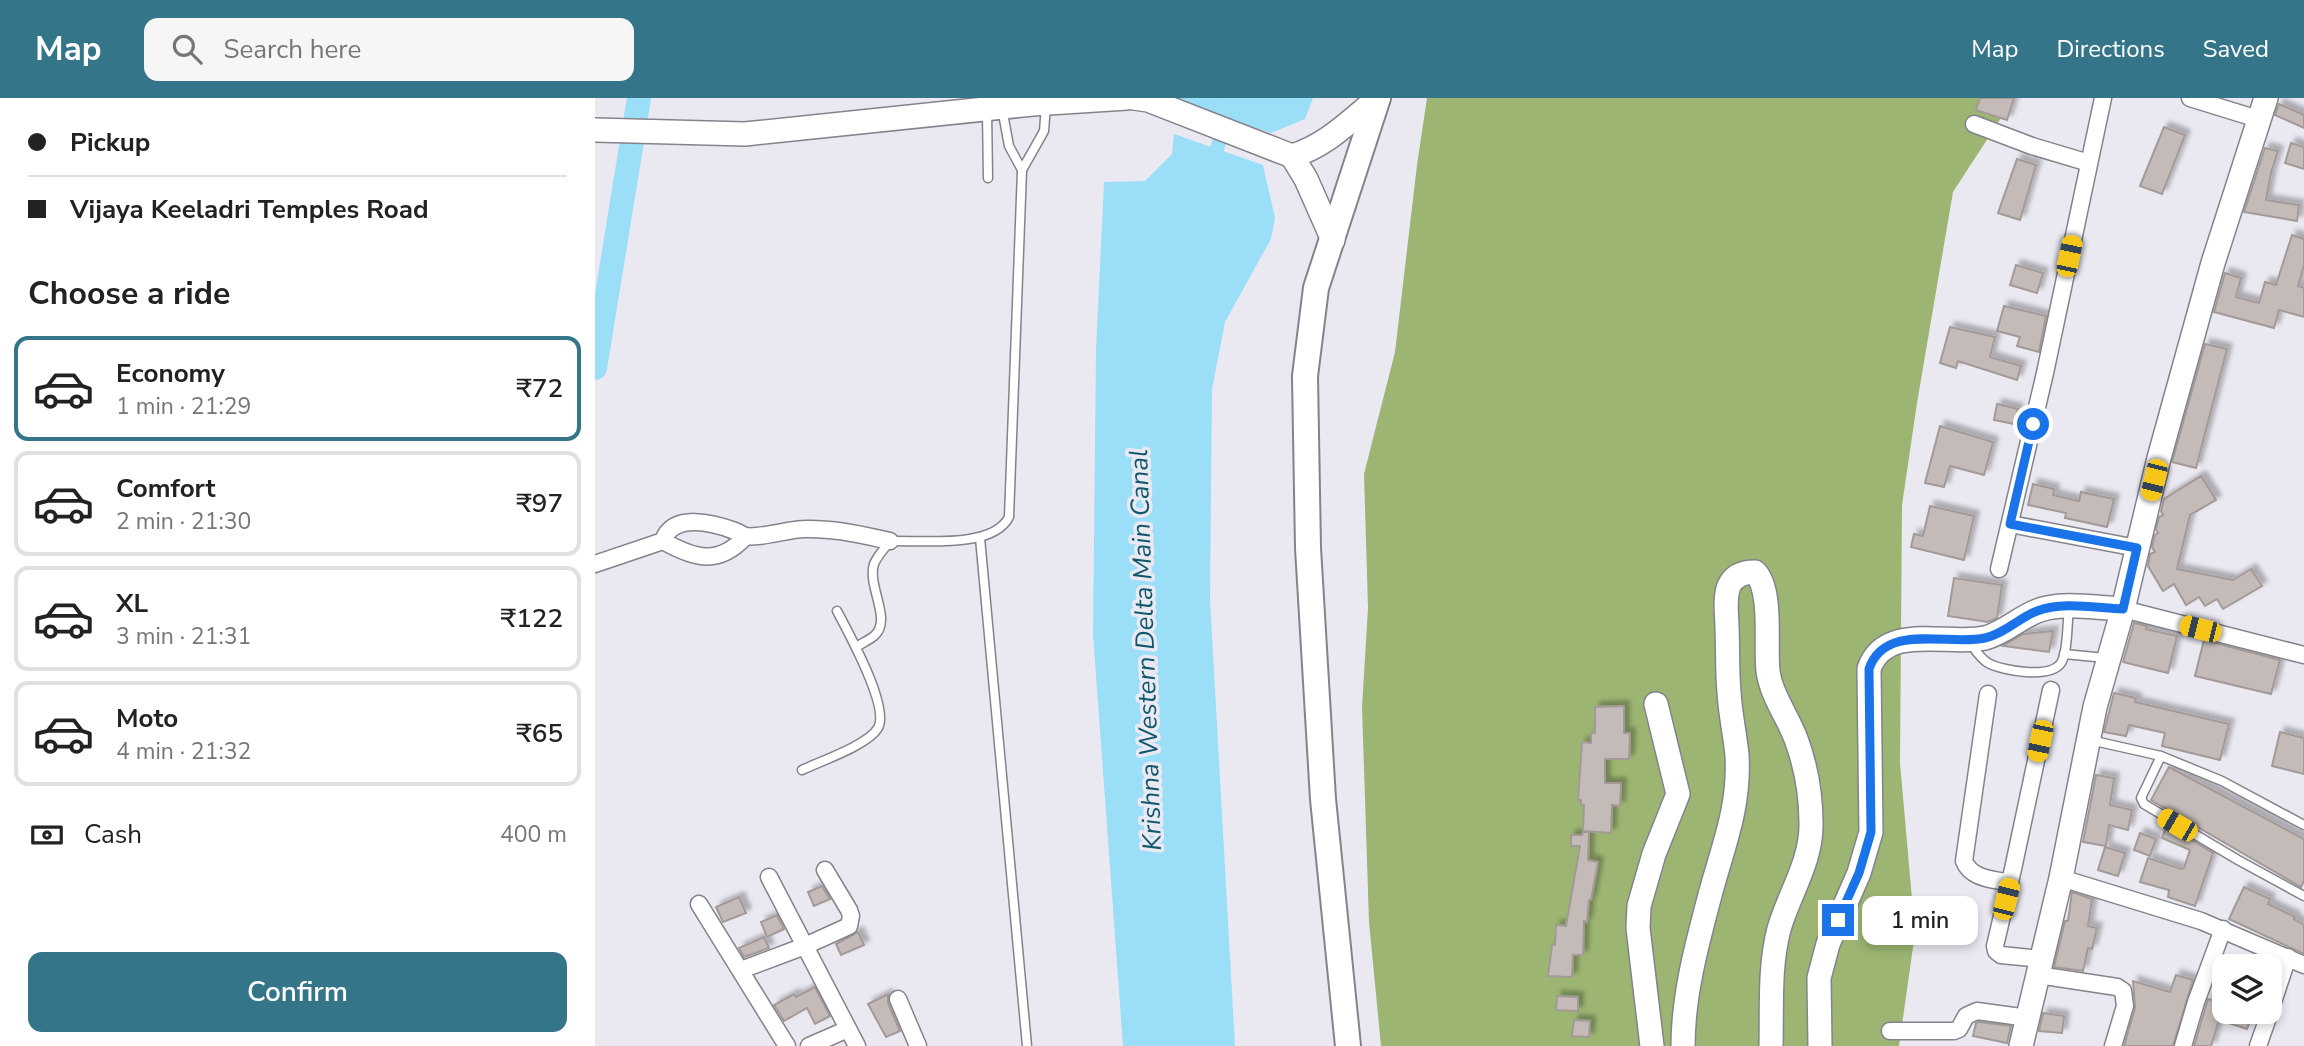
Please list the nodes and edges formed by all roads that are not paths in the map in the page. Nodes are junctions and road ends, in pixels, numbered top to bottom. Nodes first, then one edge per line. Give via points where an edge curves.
1 (1135, 98) edge
2 (1378, 98) edge
3 (2103, 98) edge
4 (2190, 98) edge
5 (1117, 99) edge
6 (1038, 102) edge
7 (995, 108) junction
8 (2262, 108) edge
9 (1974, 124) dead end
10 (595, 130) edge
11 (1287, 154) junction
12 (2089, 163) junction
13 (1022, 170) junction
14 (988, 178) dead end
15 (1333, 240) junction
16 (2010, 524) junction
17 (746, 536) junction
18 (980, 538) junction
19 (663, 541) junction
20 (890, 541) junction
21 (2137, 548) junction
22 (595, 564) edge
23 (1999, 569) dead end
24 (2069, 607) junction
25 (2123, 609) junction
26 (837, 611) dead end
27 (1969, 640) junction
28 (856, 647) junction
29 (2064, 654) junction
30 (2304, 655) edge
31 (2110, 659) junction
32 (2051, 690) dead end
33 (1988, 694) dead end
34 (1656, 704) dead end
35 (2089, 740) junction
36 (2161, 756) junction
37 (802, 770) dead end
38 (2304, 825) edge
39 (825, 870) dead end
40 (769, 877) dead end
41 (2061, 878) junction
42 (2010, 883) junction
43 (2304, 896) edge
44 (699, 904) dead end
45 (2223, 929) junction
46 (805, 946) junction
47 (2288, 957) junction
48 (2304, 965) edge
49 (2040, 967) junction
50 (741, 970) junction
51 (2282, 975) edge
52 (898, 999) dead end
53 (2028, 1017) junction
54 (2266, 1024) edge
55 (848, 1029) junction
56 (1890, 1031) dead end
57 (787, 1046) edge
58 (809, 1046) edge
59 (857, 1046) edge
60 (918, 1046) edge
61 (1027, 1046) edge
62 (1348, 1046) edge
63 (1652, 1046) edge
64 (1683, 1046) edge
65 (1771, 1046) edge
66 (1820, 1046) edge
67 (2021, 1046) edge
68 (2113, 1046) edge
69 (2183, 1046) edge
70 (2258, 1046) edge

1 - 11 street
2 - 11 street via 1323,143
2 - 15 main road
3 - 12 street
4 - 8 street
5 - 6 street
6 - 7 street
6 - 13 lane via 1044,131
7 - 10 street via 745,134
7 - 13 lane
7 - 14 lane
8 - 21 street via 2213,263
9 - 12 street
11 - 15 street via 1306,179
12 - 16 street
13 - 18 lane via 1009,517 998,530
15 - 62 main road via 1316,288 1305,389 1308,548 1323,799
16 - 21 street
16 - 23 street
17 - 19 street via 711,557
17 - 19 street via 696,522 676,526
17 - 20 street via 804,529
18 - 20 lane
18 - 61 lane
19 - 22 street
20 - 28 lane via 874,564 881,626 876,635
21 - 25 street
24 - 25 street
24 - 27 street via 2039,610 2004,631
24 - 29 lane
25 - 30 street
25 - 31 street
26 - 28 lane
27 - 29 lane via 1986,662 2010,670 2053,669
27 - 66 street via 1921,638 1884,647 1872,659 1871,832 1819,978
28 - 37 lane via 877,701 881,719 877,730
29 - 31 lane
31 - 35 street
32 - 42 street
33 - 42 street via 1964,861 1974,874
34 - 63 street via 1678,794 1639,906
35 - 36 lane
35 - 41 street
36 - 38 lane via 2222,781
36 - 43 lane via 2141,798 2144,804
39 - 46 street via 849,910 851,922
40 - 46 street
41 - 45 street
41 - 49 street
42 - 49 street via 1996,951
44 - 50 street
45 - 47 street
45 - 69 street
46 - 50 street
46 - 55 street
47 - 48 street
47 - 51 street
49 - 53 street
49 - 68 street via 2123,991 2125,1006
50 - 57 street
52 - 60 street
53 - 56 street via 1976,1011 1954,1031
53 - 67 street
54 - 70 street
55 - 58 street
55 - 59 street
64 - 65 street via 1693,964 1735,809 1729,587 1735,578 1755,572 1764,592 1768,672 1796,739 1809,788 1812,825 1775,948

